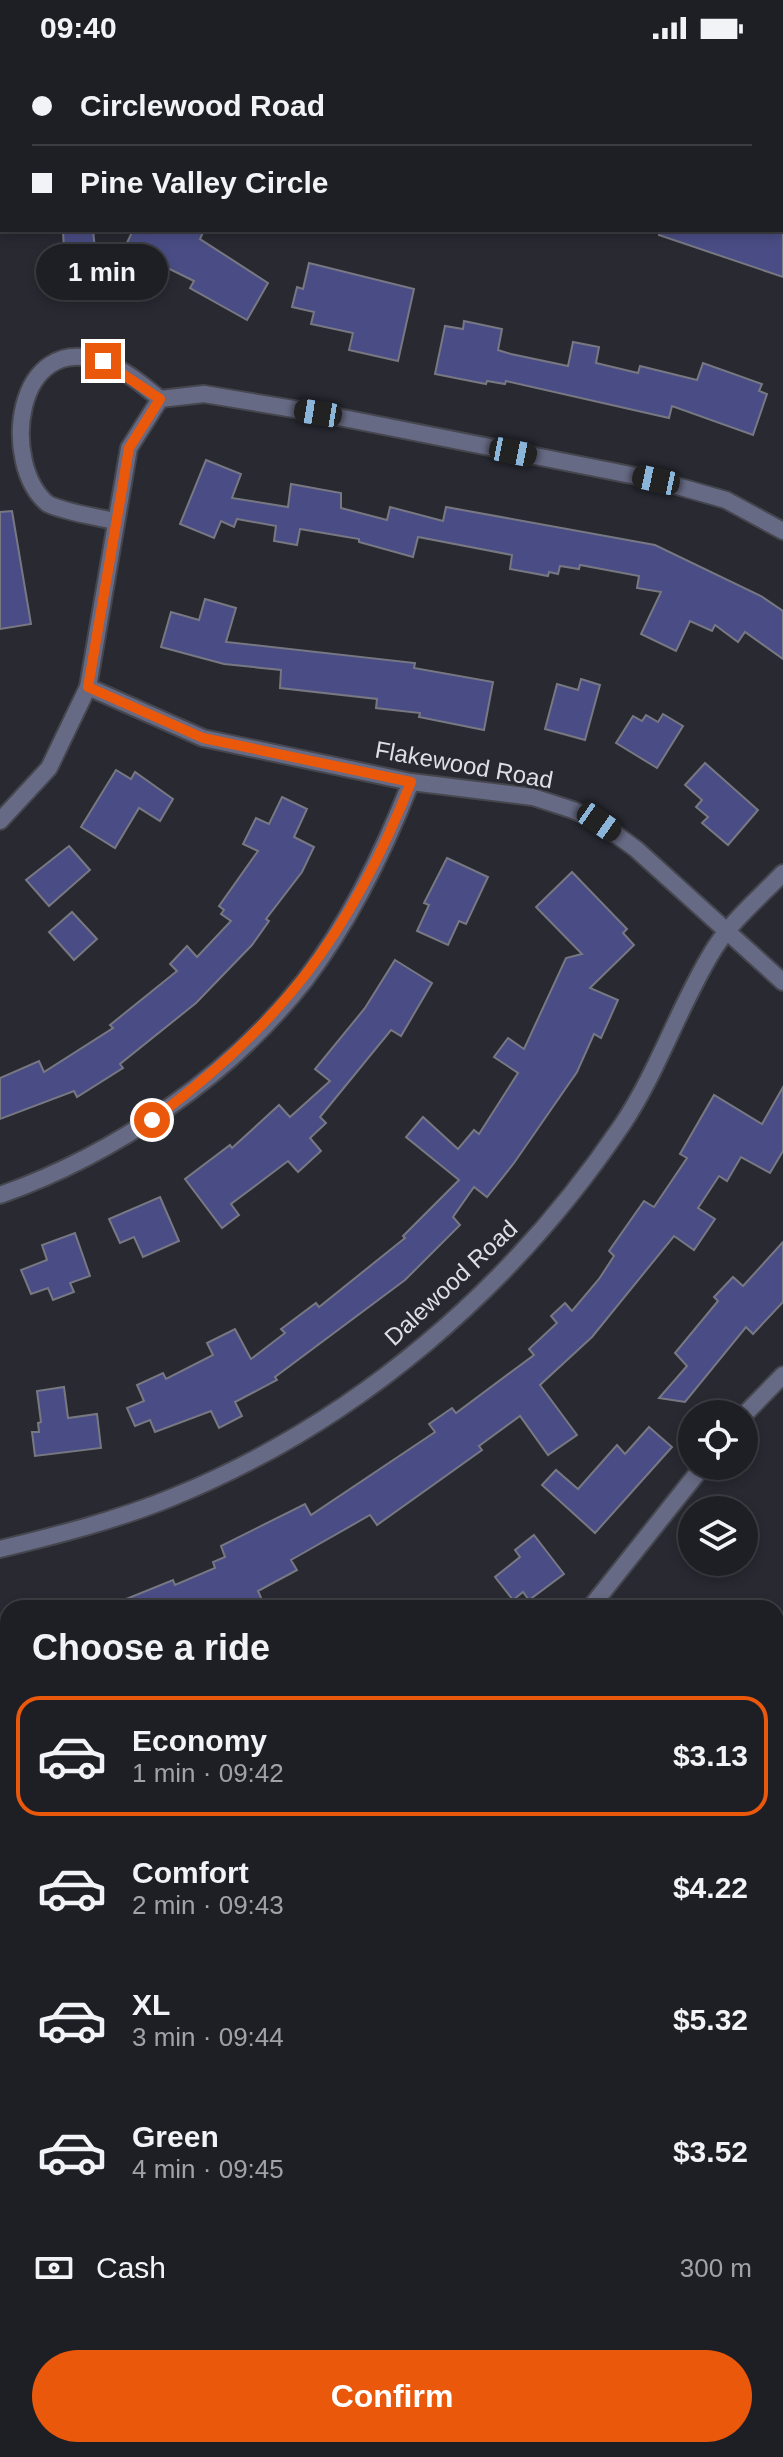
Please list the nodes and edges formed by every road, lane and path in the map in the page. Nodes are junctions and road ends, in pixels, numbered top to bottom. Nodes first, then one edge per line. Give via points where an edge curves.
1 (160, 399) junction
2 (7, 406) dead end
3 (6, 461) dead end
4 (114, 521) junction
5 (783, 531) edge
6 (88, 687) junction
7 (411, 782) junction
8 (0, 821) edge
9 (783, 873) edge
10 (730, 930) junction
11 (783, 982) edge
12 (0, 1195) edge
13 (783, 1375) edge
14 (758, 1401) edge
15 (692, 1480) edge
16 (0, 1549) edge
17 (596, 1600) edge

1 - 2 street via 122,371 84,357 37,371 12,392
1 - 4 street via 129,448
1 - 5 street via 204,394 623,473 726,500
3 - 4 street via 29,491 47,504
4 - 6 street
6 - 7 street, Flakewood Road via 203,738
6 - 8 street via 49,768
7 - 10 street, Flakewood Road via 533,797 599,822
7 - 12 street via 345,918 304,981 274,1014 134,1133 82,1162
9 - 10 street, Dalewood Road
10 - 11 street, Flakewood Road
10 - 16 street, Dalewood Road via 712,951 656,1066 600,1157 518,1259 460,1315 348,1402 226,1473 146,1507
13 - 14 street
15 - 17 street

